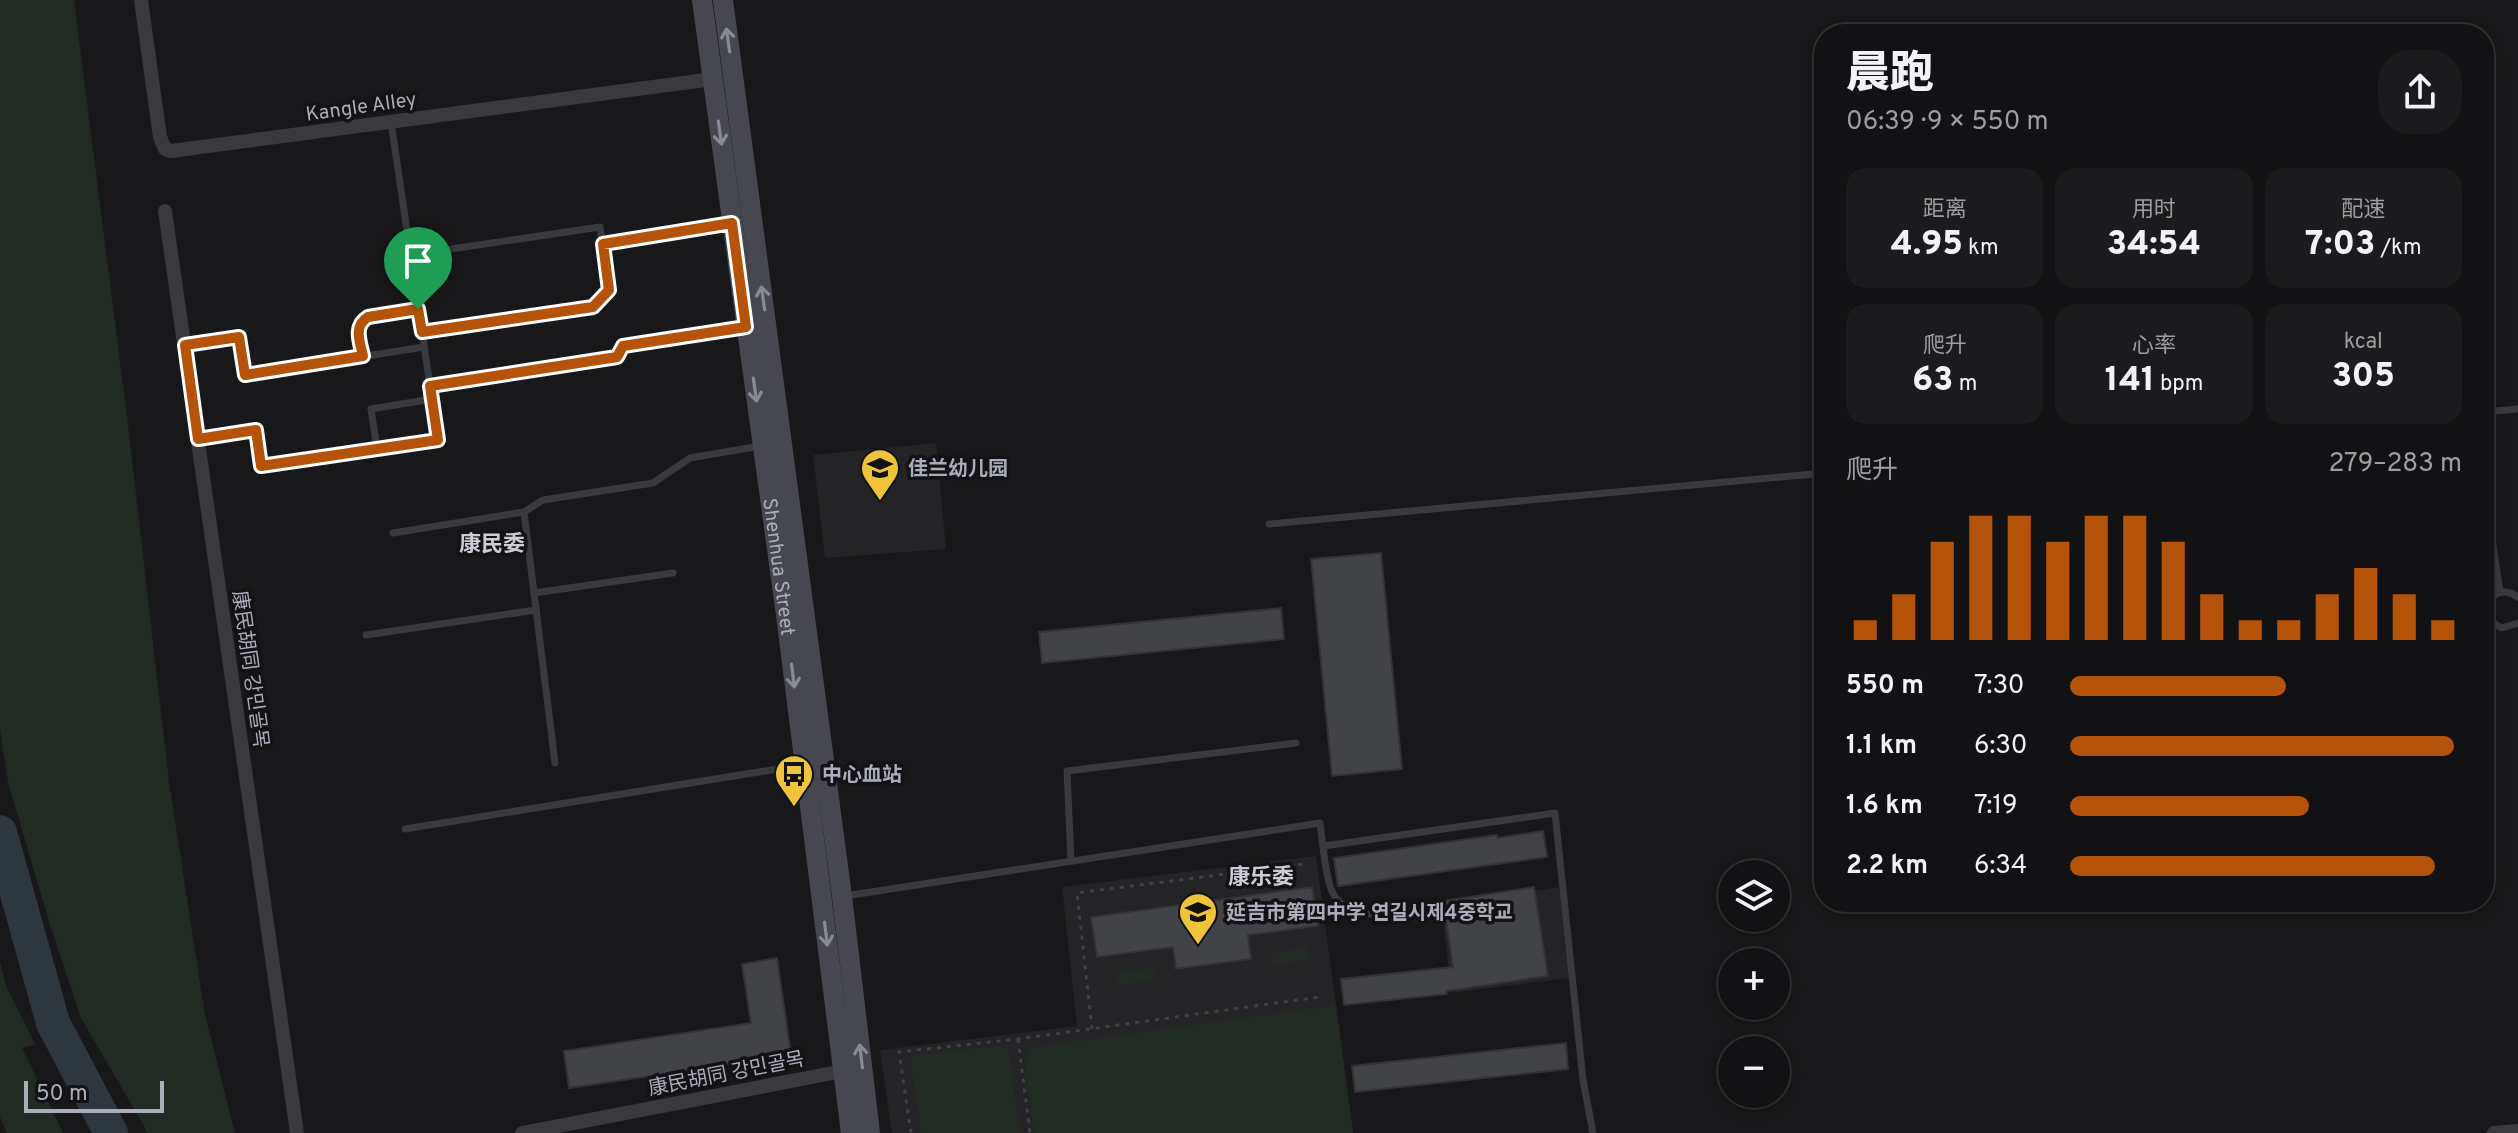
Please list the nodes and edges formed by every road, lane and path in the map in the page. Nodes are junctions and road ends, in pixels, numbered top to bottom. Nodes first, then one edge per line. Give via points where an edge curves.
1 (141, 0) edge
2 (702, 0) edge
3 (723, 0) edge
4 (713, 79) junction
5 (391, 122) junction
6 (165, 211) dead end
7 (732, 223) junction
8 (603, 244) junction
9 (411, 255) junction
10 (418, 309) junction
11 (746, 327) junction
12 (422, 332) junction
13 (185, 345) junction
14 (424, 347) junction
15 (363, 356) junction
16 (430, 386) junction
17 (432, 399) junction
18 (2518, 409) edge
19 (2494, 411) edge
20 (198, 439) junction
21 (762, 445) junction
22 (377, 449) junction
23 (1814, 474) edge
24 (524, 512) junction
25 (1269, 524) dead end
26 (393, 533) dead end
27 (2494, 553) edge
28 (673, 573) dead end
29 (2500, 592) junction
30 (534, 593) junction
31 (2494, 596) edge
32 (2518, 597) edge
33 (536, 610) junction
34 (2494, 622) edge
35 (2518, 623) edge
36 (366, 635) dead end
37 (1296, 743) dead end
38 (555, 763) dead end
39 (804, 764) junction
40 (405, 829) dead end
41 (1324, 846) junction
42 (1071, 861) junction
43 (1304, 864) dead end
44 (842, 896) junction
45 (1437, 906) dead end
46 (1319, 997) dead end
47 (1092, 1029) junction
48 (1018, 1039) junction
49 (843, 1071) junction
50 (2518, 1131) edge
51 (297, 1133) edge
52 (522, 1133) edge
53 (851, 1133) edge
54 (870, 1133) edge
55 (911, 1133) edge
56 (1030, 1133) edge
57 (1593, 1133) edge
58 (2494, 1133) edge

1 - 5 street, Kangle Alley via 165,149
2 - 4 main road, Shenhua Street
44 -> 3 main road, Shenhua Street
4 - 5 street, Kangle Alley
4 -> 7 main road, Shenhua Street
5 - 9 lane
6 - 13 street, 康民胡同 강민골목
7 - 8 lane
7 - 11 main road, Shenhua Street
8 - 9 lane via 600,227
8 - 12 lane via 609,290 593,307
9 - 10 lane
10 - 12 lane
10 - 15 lane via 361,321
11 - 16 lane via 623,346 617,357
11 -> 21 main road, Shenhua Street
12 - 14 lane
13 - 15 lane via 239,337 245,375
13 - 20 street, 康民胡同 강민골목
14 - 15 lane
14 - 16 lane
16 - 17 lane
17 - 22 lane via 371,409
17 - 22 lane via 438,440
18 - 19 lane
20 - 22 lane via 256,430 261,466
20 - 51 street, 康民胡同 강민골목
21 - 24 lane via 690,458 653,483 543,500
21 -> 39 main road, Shenhua Street
23 - 25 lane
24 - 26 lane
24 - 30 lane
27 - 29 lane
28 - 30 lane
29 - 31 lane
29 - 32 lane
30 - 33 lane
33 - 36 lane
33 - 38 lane
34 - 35 lane via 2502,628
37 - 42 lane via 1067,771
39 - 40 lane
39 -> 49 main road, Shenhua Street
41 - 42 lane via 1320,823
41 - 45 lane via 1330,887 1350,911 1368,914
41 - 57 lane via 1555,813
42 - 44 lane
43 - 47 path via 1077,893
54 -> 44 main road, Shenhua Street
46 - 47 path
47 - 48 path
48 - 55 path via 899,1052
48 - 56 path
49 - 52 street, 康民胡同 강민골목
49 - 53 main road, Shenhua Street
50 - 58 street

